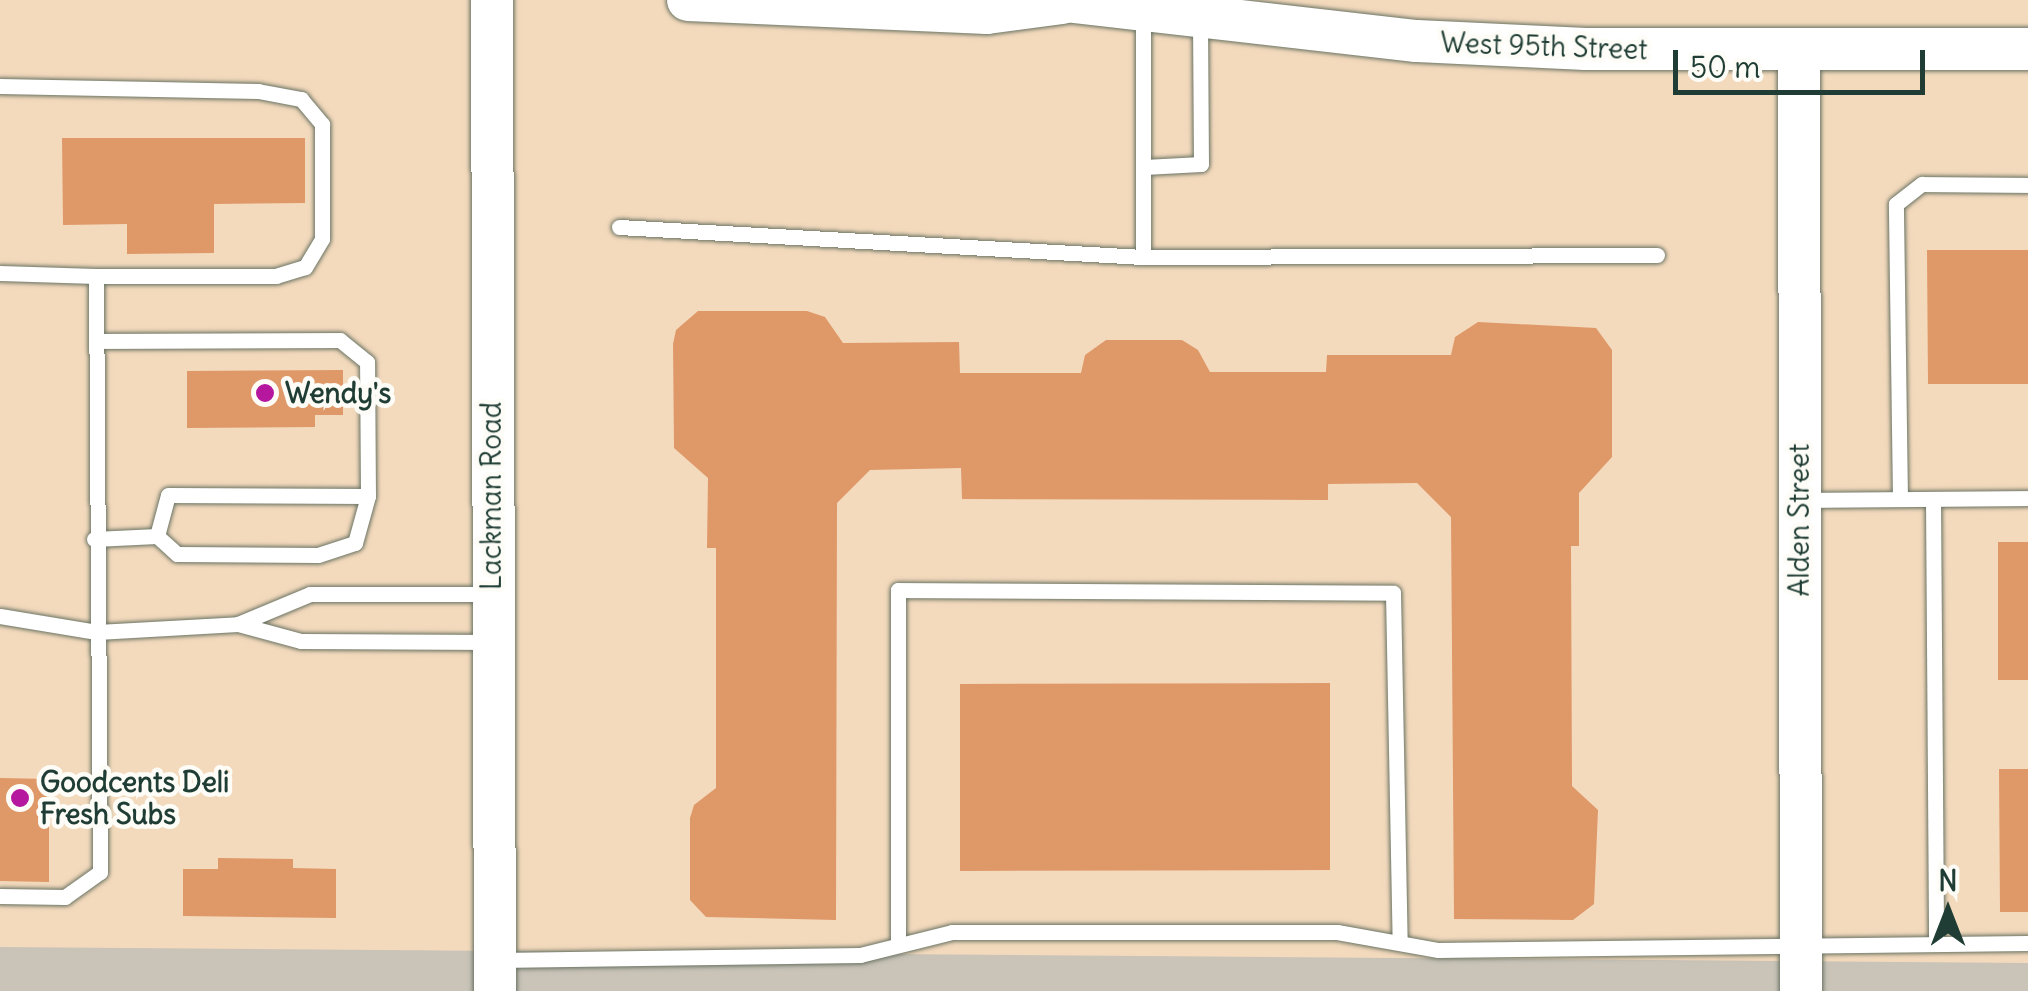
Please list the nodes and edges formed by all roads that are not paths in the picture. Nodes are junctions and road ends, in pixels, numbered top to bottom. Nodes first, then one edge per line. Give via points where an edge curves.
1 (492, 0) edge
2 (688, 0) edge
3 (1059, 1) edge
4 (1143, 14) junction
5 (1200, 21) junction
6 (2028, 49) edge
7 (1799, 50) junction
8 (0, 86) edge
9 (1144, 167) junction
10 (2028, 185) edge
11 (619, 227) dead end
12 (1656, 255) dead end
13 (1143, 257) junction
14 (0, 273) edge
15 (96, 276) junction
16 (96, 341) junction
17 (368, 496) junction
18 (2028, 498) edge
19 (1900, 499) junction
20 (1933, 499) junction
21 (1799, 500) junction
22 (156, 536) junction
23 (94, 539) junction
24 (491, 594) junction
25 (0, 616) edge
26 (238, 624) junction
27 (96, 632) junction
28 (491, 642) junction
29 (0, 896) edge
30 (1400, 943) junction
31 (2028, 943) edge
32 (1936, 944) junction
33 (898, 945) junction
34 (1800, 947) junction
35 (495, 975) edge
36 (1800, 991) edge

1 - 24 main road, Lackman Road
2 - 3 main road, West 95th Street via 987,13
3 - 4 main road, West 95th Street
4 - 5 main road, West 95th Street
4 - 9 lane
5 - 7 main road, West 95th Street via 1436,42
5 - 9 lane via 1202,164
6 - 7 main road, West 95th Street
7 - 21 main road, Alden Street
8 - 15 lane via 258,91 300,99 322,124 322,239 305,267 276,276
9 - 13 lane
10 - 19 lane via 1922,184 1896,204
11 - 13 lane
12 - 13 lane
14 - 15 lane
15 - 16 lane
16 - 17 lane via 340,340 367,362
16 - 23 lane
17 - 22 lane via 168,495
17 - 22 lane via 355,543 318,555 177,554
18 - 20 lane
19 - 20 lane
19 - 21 lane
20 - 32 lane
21 - 34 main road, Alden Street
22 - 23 lane
23 - 27 lane
24 - 26 lane via 310,594
24 - 28 main road, Lackman Road
25 - 27 lane
26 - 27 lane
26 - 28 lane via 302,640
27 - 29 lane via 100,872 65,897
28 - 35 main road, Lackman Road
30 - 33 lane via 1337,932 952,932
30 - 33 lane via 1393,593 898,590
30 - 34 lane via 1438,950
31 - 32 lane
32 - 34 lane
33 - 35 lane via 860,954
34 - 36 main road, Alden Street

